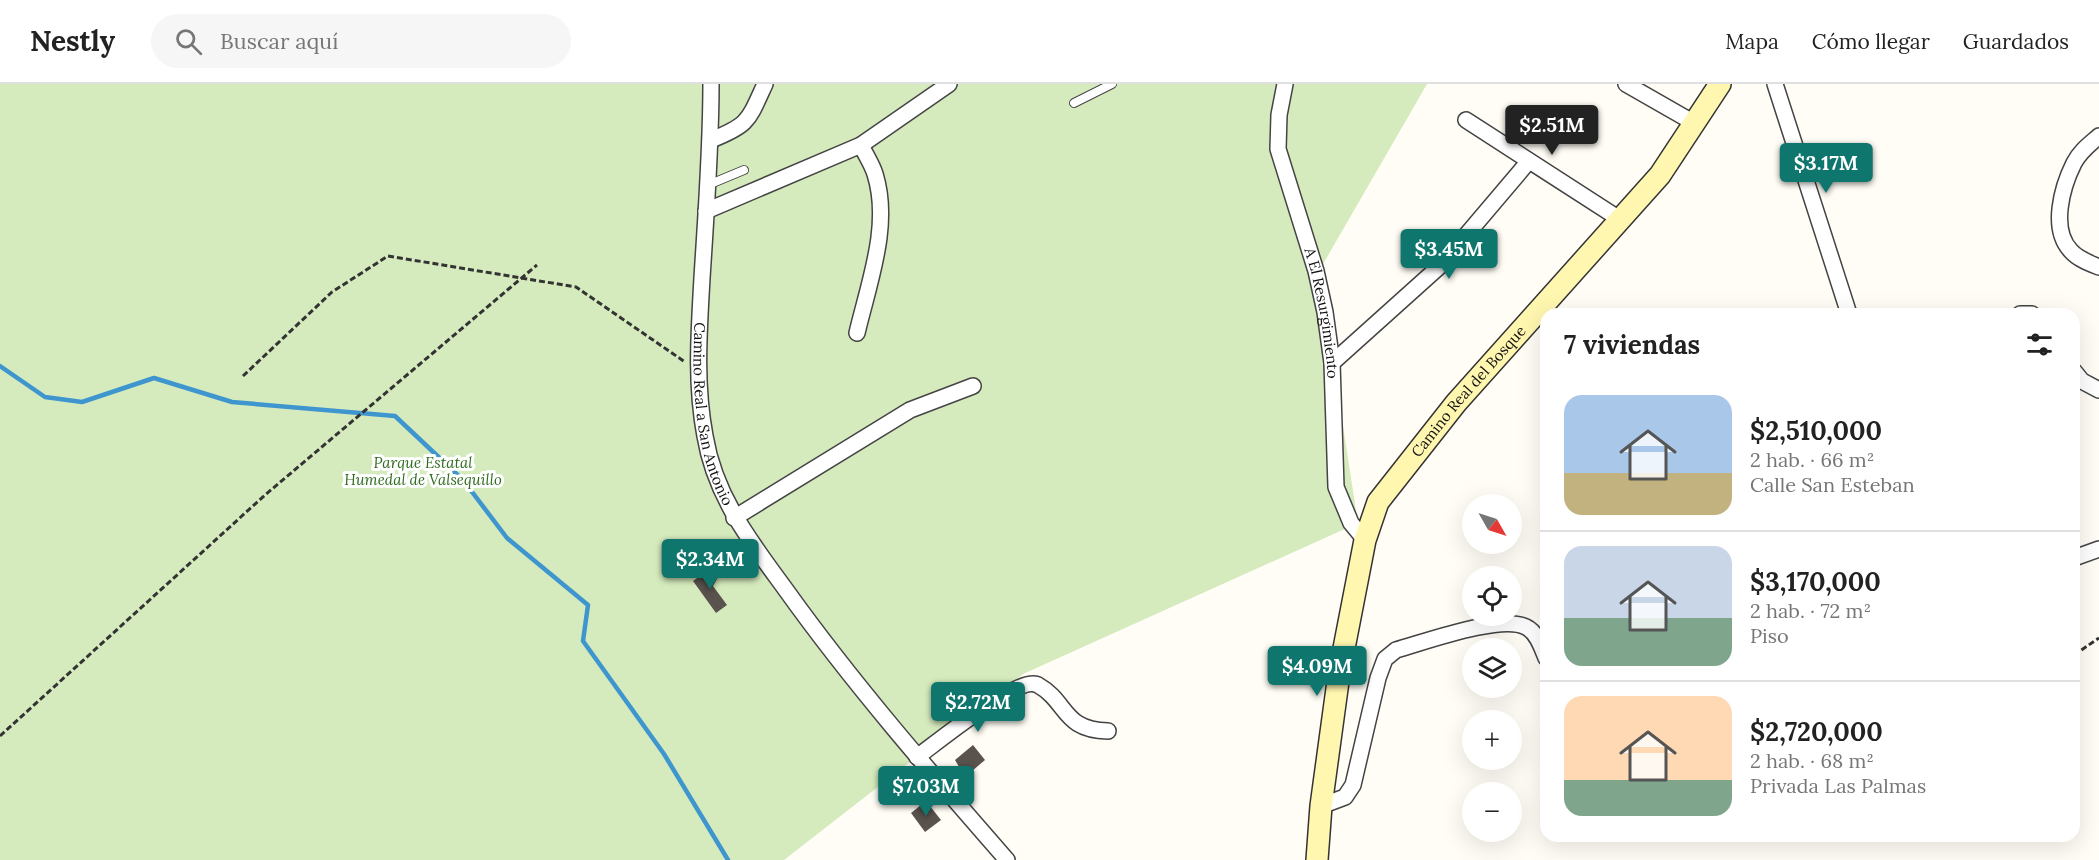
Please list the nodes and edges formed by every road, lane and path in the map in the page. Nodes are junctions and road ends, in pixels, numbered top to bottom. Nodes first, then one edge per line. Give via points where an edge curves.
1 (711, 84) edge
2 (765, 84) edge
3 (949, 84) edge
4 (1112, 84) edge
5 (1285, 84) edge
6 (1626, 84) edge
7 (1720, 84) edge
8 (1774, 84) edge
9 (1074, 103) dead end
10 (1466, 120) dead end
11 (1696, 124) junction
12 (2099, 136) edge
13 (711, 140) junction
14 (861, 145) junction
15 (1529, 161) junction
16 (744, 170) dead end
17 (708, 185) junction
18 (706, 211) junction
19 (1621, 220) junction
20 (537, 265) dead end
21 (2099, 267) edge
22 (520, 279) junction
23 (1542, 308) edge
24 (1847, 308) edge
25 (1540, 310) edge
26 (857, 333) dead end
27 (1332, 363) junction
28 (697, 370) junction
29 (243, 376) dead end
30 (2080, 378) edge
31 (973, 386) dead end
32 (2099, 390) edge
33 (734, 518) junction
34 (1365, 540) junction
35 (2099, 549) edge
36 (2080, 556) edge
37 (2099, 638) edge
38 (1540, 645) edge
39 (2080, 651) edge
40 (1108, 731) dead end
41 (0, 736) edge
42 (917, 757) junction
43 (1321, 807) junction
44 (1007, 860) edge
45 (1317, 860) edge

1 - 13 street, Camino Real a San Antonio
2 - 13 street via 740,129
3 - 14 street
4 - 9 lane
5 - 27 street, A El Resurgimiento via 1278,149 1316,271
6 - 11 street
7 - 11 street, Camino Real del Bosque
8 - 24 street
10 - 15 street
11 - 19 street, Camino Real del Bosque via 1660,176
12 - 21 street via 2074,163 2062,198 2060,222 2063,239 2072,252
13 - 17 street, Camino Real a San Antonio
14 - 18 street
14 - 26 street via 875,174 881,216
15 - 19 street
15 - 27 street via 1440,266
16 - 17 lane
17 - 18 street, Camino Real a San Antonio
18 - 28 street, Camino Real a San Antonio
19 - 23 street, Camino Real del Bosque
20 - 22 path
22 - 28 path via 576,287
22 - 29 path via 388,256 332,292
22 - 41 path via 265,495
25 - 34 street, Camino Real del Bosque via 1408,461 1378,502
27 - 34 street, A El Resurgimiento via 1336,487 1351,523
28 - 33 street, Camino Real a San Antonio via 705,438 714,473
30 - 32 street
31 - 33 street via 910,410
33 - 42 street, Camino Real a San Antonio via 812,627
34 - 43 street
35 - 36 street
37 - 39 path
38 - 43 street via 1527,627 1501,622 1396,650 1385,659 1378,678 1353,785 1345,797
40 - 42 street via 1078,725 1038,686 1028,684 1008,692
42 - 44 street, Camino Real a San Antonio
43 - 45 street

